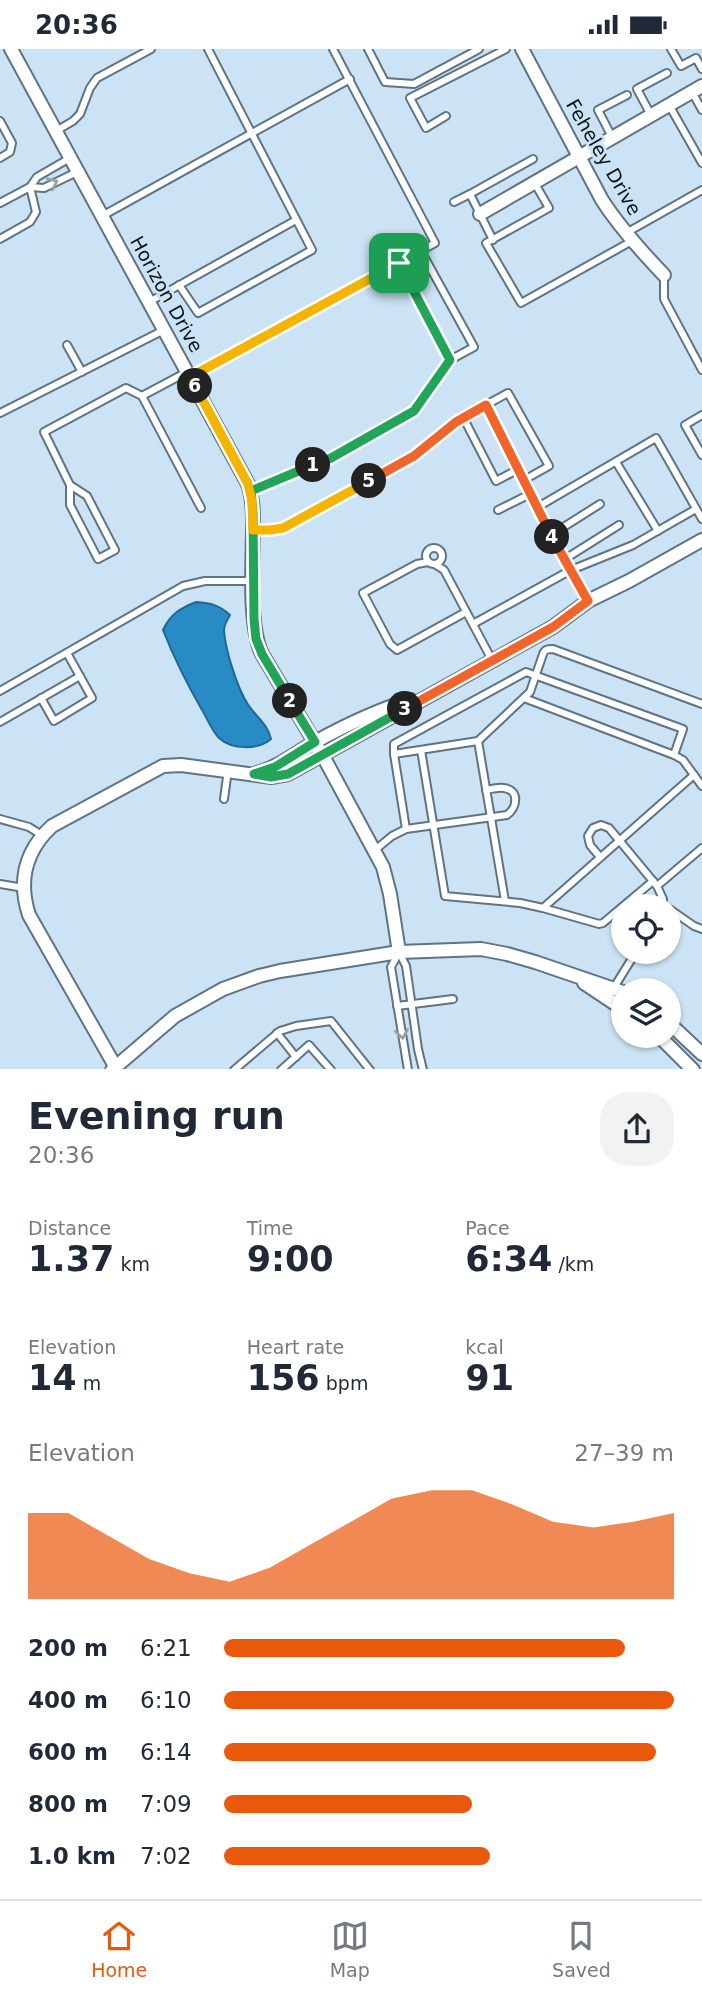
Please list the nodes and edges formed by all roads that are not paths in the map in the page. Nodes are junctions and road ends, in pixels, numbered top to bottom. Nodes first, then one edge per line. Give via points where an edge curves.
1 (11, 49) edge
2 (151, 49) edge
3 (208, 49) edge
4 (333, 49) edge
5 (368, 49) edge
6 (479, 49) edge
7 (506, 49) edge
8 (522, 49) edge
9 (671, 49) edge
10 (699, 56) edge
11 (702, 69) edge
12 (667, 73) dead end
13 (350, 79) junction
14 (697, 89) edge
15 (627, 95) dead end
16 (670, 105) junction
17 (702, 110) edge
18 (651, 115) junction
19 (446, 116) dead end
20 (1, 124) edge
21 (56, 131) junction
22 (251, 134) junction
23 (612, 137) junction
24 (579, 156) junction
25 (71, 157) junction
26 (0, 158) edge
27 (533, 159) dead end
28 (702, 163) edge
29 (79, 171) junction
30 (534, 182) junction
31 (30, 187) junction
32 (702, 190) edge
33 (470, 194) junction
34 (454, 202) dead end
35 (0, 203) edge
36 (480, 213) junction
37 (102, 216) junction
38 (296, 220) junction
39 (629, 237) junction
40 (0, 239) edge
41 (493, 240) junction
42 (421, 251) junction
43 (399, 263) junction
44 (664, 275) joint
45 (179, 285) junction
46 (149, 302) junction
47 (164, 330) junction
48 (67, 345) dead end
49 (450, 360) junction
50 (702, 369) edge
51 (82, 372) junction
52 (189, 375) junction
53 (142, 396) junction
54 (486, 405) junction
55 (0, 413) edge
56 (702, 415) edge
57 (463, 417) junction
58 (702, 455) edge
59 (616, 462) junction
60 (519, 469) junction
61 (524, 479) junction
62 (70, 485) junction
63 (251, 491) junction
64 (530, 494) junction
65 (600, 504) dead end
66 (201, 508) dead end
67 (536, 508) junction
68 (696, 509) junction
69 (498, 510) dead end
70 (702, 519) edge
71 (619, 524) dead end
72 (253, 530) junction
73 (658, 531) junction
74 (551, 535) junction
75 (702, 540) edge
76 (565, 559) junction
77 (428, 562) junction
78 (436, 565) junction
79 (571, 570) junction
80 (254, 580) junction
81 (588, 601) junction
82 (466, 612) junction
83 (473, 624) junction
84 (67, 653) junction
85 (492, 660) junction
86 (535, 675) junction
87 (79, 676) junction
88 (0, 691) edge
89 (431, 694) junction
90 (41, 698) junction
91 (524, 698) junction
92 (702, 704) edge
93 (0, 722) edge
94 (478, 741) junction
95 (315, 742) junction
96 (421, 750) junction
97 (394, 754) junction
98 (674, 755) junction
99 (323, 756) junction
100 (228, 770) junction
101 (254, 774) junction
102 (694, 775) junction
103 (702, 786) edge
104 (485, 790) junction
105 (224, 799) dead end
106 (490, 817) junction
107 (0, 820) edge
108 (433, 825) junction
109 (406, 829) junction
110 (43, 836) junction
111 (620, 841) junction
112 (702, 848) edge
113 (375, 850) junction
114 (600, 857) junction
115 (655, 883) junction
116 (0, 884) edge
117 (24, 888) junction
118 (660, 894) edge
119 (505, 901) junction
120 (543, 908) junction
121 (681, 917) edge
122 (702, 929) edge
123 (398, 952) junction
124 (611, 991) edge
125 (453, 999) dead end
126 (412, 1004) junction
127 (397, 1006) junction
128 (277, 1033) junction
129 (681, 1034) edge
130 (671, 1048) edge
131 (702, 1054) edge
132 (296, 1057) junction
133 (115, 1068) edge
134 (234, 1069) edge
135 (281, 1069) edge
136 (331, 1069) edge
137 (370, 1069) edge
138 (408, 1069) edge
139 (423, 1069) edge
140 (693, 1069) edge

1 - 21 street, Horizon Drive
2 - 21 lane via 97,78 80,114
3 - 22 lane
4 - 13 lane
5 - 6 lane via 386,82 414,84
7 - 19 lane via 410,98 426,128
8 - 24 street, Feheley Drive
9 - 10 lane via 681,66
10 - 11 lane
12 - 18 lane via 637,89
13 - 22 lane
13 - 42 lane via 435,243
14 - 16 street
14 - 17 lane
15 - 23 lane via 598,110
16 - 18 street
16 - 28 lane
18 - 23 street
20 - 26 lane via 12,143 10,152
21 - 25 street, Horizon Drive
22 - 37 lane
22 - 38 lane
23 - 24 street
24 - 30 street
24 - 39 street, Feheley Drive
25 - 29 street, Horizon Drive
25 - 31 lane via 37,177
27 - 33 lane
31 -> 29 lane via 44,188
29 - 37 street, Horizon Drive
30 - 36 street
30 - 41 lane via 549,208
31 - 35 lane
31 - 40 lane via 36,212 33,219
32 - 39 lane
33 - 34 lane
33 - 36 lane
36 - 41 lane
37 - 46 street, Horizon Drive
38 - 45 lane
38 - 45 lane via 312,250 198,313
39 - 41 lane via 521,303 486,243
39 - 44 street, Feheley Drive
42 - 43 lane
42 - 49 lane via 474,347
43 - 49 lane
43 - 52 lane
44 - 50 lane via 664,299
45 - 46 lane
46 - 47 street, Horizon Drive
47 - 51 lane
47 - 52 street, Horizon Drive
48 - 51 lane
49 - 63 lane via 414,411 331,458
51 - 55 lane
52 - 53 lane
52 - 63 street, Horizon Drive
53 - 62 lane via 126,388 44,432
53 - 66 lane
54 - 57 lane
54 - 60 lane
54 - 61 lane via 508,393 549,466
56 - 58 lane via 685,425
57 - 60 lane via 496,481
57 - 72 lane via 414,456 283,528
59 - 67 lane
59 - 68 lane via 656,438
59 - 73 lane
60 - 61 lane
61 - 64 lane
62 - 62 lane via 70,505 98,559 115,551 87,496
63 - 72 street, Horizon Drive
64 - 67 lane
64 - 69 lane
65 - 74 lane
67 - 74 lane
68 - 70 lane
68 - 73 lane
71 - 76 lane
72 - 80 street, Horizon Drive
73 - 79 lane
74 - 76 lane
75 - 81 street
76 - 79 lane
77 - 78 lane
77 - 78 lane via 427,552 438,549 443,556
77 - 82 lane via 417,563 363,593 390,644 397,650
78 - 82 lane via 444,570
79 - 81 lane
79 - 83 lane
80 - 84 lane via 183,586
80 - 95 street, Horizon Drive via 254,629 259,647
81 - 85 street via 553,627
82 - 83 lane
83 - 85 lane
84 - 87 lane
84 - 88 lane
85 - 89 street
86 - 91 lane
86 - 92 lane via 542,654 553,649
86 - 97 lane via 526,672 394,744
86 - 98 lane via 683,729
87 - 90 lane
87 - 90 lane via 92,698 54,721
89 - 95 street via 381,709
89 - 99 street
90 - 93 lane
91 - 94 lane
91 - 98 lane
94 - 96 lane
94 - 104 lane
95 - 99 street, Horizon Drive
95 - 101 street via 275,767
96 - 97 lane
96 - 108 lane
97 - 109 lane
98 - 102 lane
99 - 101 street via 283,776
99 - 113 street, Horizon Drive
100 - 101 street
100 - 105 lane
100 - 110 street via 163,765 58,822
102 - 103 lane
102 - 111 lane
104 - 106 lane
104 - 106 lane via 508,789 516,800 510,813
106 - 108 lane
106 - 119 lane
107 - 110 lane via 29,827
108 - 109 lane
108 - 119 lane via 444,896
109 - 113 lane
110 - 117 street via 30,855
111 - 114 lane
111 - 114 lane via 605,826 593,828 589,841
111 - 115 lane
112 - 115 lane
113 - 123 street, Horizon Drive via 390,894
114 - 120 lane
115 - 118 lane
115 - 120 lane via 603,923
116 - 117 lane
117 - 133 street via 29,915
119 - 120 lane
121 - 122 lane
123 - 124 street via 481,949 569,973
123 - 126 lane via 407,966
123 - 127 lane via 391,967
123 - 133 street via 280,971 233,985 175,1016
125 - 126 lane
126 - 127 lane
126 - 139 lane
127 -> 138 lane
128 - 132 lane
128 - 134 lane
128 - 137 lane via 331,1021
129 - 131 street
130 - 140 street
132 - 135 lane
132 - 136 lane via 309,1045

